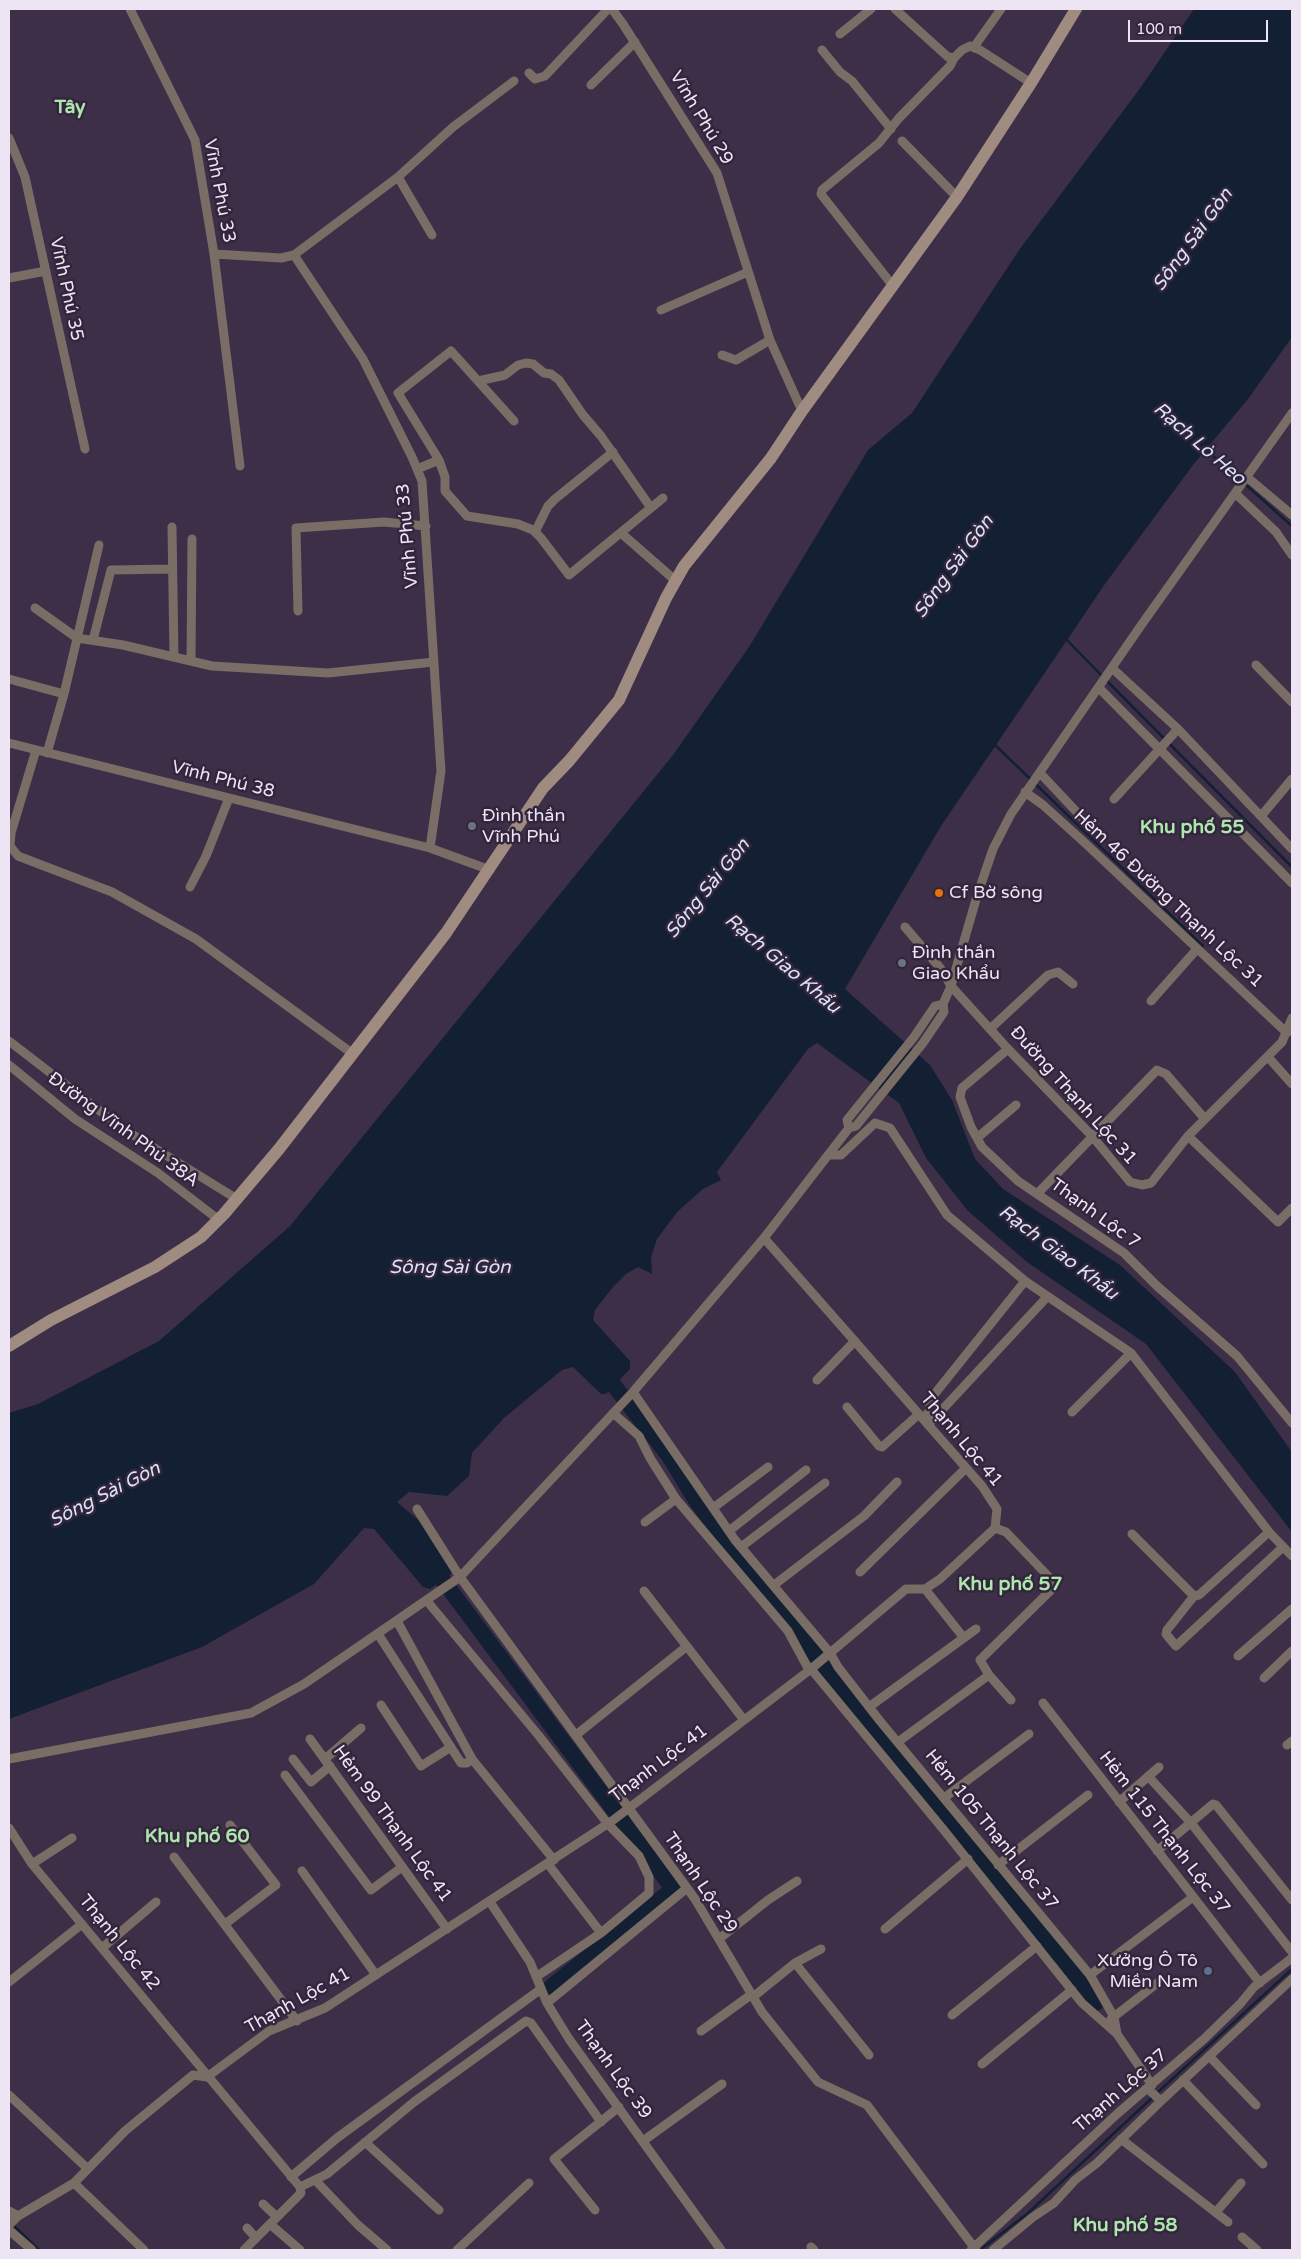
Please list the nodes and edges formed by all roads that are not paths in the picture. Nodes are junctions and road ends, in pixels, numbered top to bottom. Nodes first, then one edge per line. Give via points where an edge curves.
1 (130, 9) edge
2 (610, 9) edge
3 (871, 9) edge
4 (895, 9) edge
5 (1001, 9) edge
6 (1076, 9) edge
7 (840, 34) dead end
8 (635, 42) junction
9 (974, 47) junction
10 (822, 50) dead end
11 (954, 58) junction
12 (529, 73) dead end
13 (514, 81) dead end
14 (1031, 83) junction
15 (591, 85) dead end
16 (891, 129) junction
17 (9, 138) edge
18 (902, 141) dead end
19 (398, 177) junction
20 (957, 197) junction
21 (432, 235) dead end
22 (214, 254) junction
23 (294, 255) junction
24 (46, 271) junction
25 (748, 272) junction
26 (9, 278) edge
27 (893, 286) junction
28 (661, 310) dead end
29 (770, 340) junction
30 (722, 355) dead end
31 (478, 381) junction
32 (805, 408) junction
33 (1292, 413) edge
34 (514, 421) dead end
35 (85, 449) dead end
36 (613, 452) junction
37 (438, 460) junction
38 (240, 466) dead end
39 (420, 467) junction
40 (1248, 478) junction
41 (1238, 491) junction
42 (663, 498) dead end
43 (651, 508) junction
44 (1292, 515) edge
45 (426, 526) junction
46 (172, 528) dead end
47 (535, 532) junction
48 (621, 533) junction
49 (192, 539) dead end
50 (99, 545) dead end
51 (1292, 555) edge
52 (172, 569) junction
53 (676, 580) junction
54 (35, 608) dead end
55 (298, 612) dead end
56 (77, 638) junction
57 (93, 640) junction
58 (174, 657) junction
59 (191, 661) junction
60 (434, 662) junction
61 (1256, 665) dead end
62 (1110, 671) junction
63 (9, 679) edge
64 (1100, 686) junction
65 (64, 694) junction
66 (1292, 702) edge
67 (1178, 729) junction
68 (9, 743) edge
69 (1161, 748) junction
70 (36, 750) junction
71 (47, 753) junction
72 (1039, 775) junction
73 (1292, 779) edge
74 (1027, 790) junction
75 (229, 798) junction
76 (1114, 799) dead end
77 (1262, 815) junction
78 (1088, 824) dead end
79 (430, 848) junction
80 (1292, 849) edge
81 (490, 870) junction
82 (1292, 883) edge
83 (190, 887) dead end
84 (905, 926) dead end
85 (1197, 949) junction
86 (1072, 984) dead end
87 (952, 986) junction
88 (1151, 1001) dead end
89 (944, 1004) junction
90 (1292, 1018) edge
91 (990, 1028) junction
92 (1288, 1033) junction
93 (9, 1041) edge
94 (1008, 1049) junction
95 (353, 1054) junction
96 (1268, 1056) junction
97 (9, 1065) edge
98 (1292, 1084) edge
99 (1016, 1105) dead end
100 (1205, 1119) junction
101 (849, 1128) junction
102 (1092, 1136) junction
103 (1188, 1136) junction
104 (977, 1138) junction
105 (828, 1155) junction
106 (1038, 1192) junction
107 (237, 1198) junction
108 (1292, 1208) edge
109 (219, 1220) junction
110 (764, 1238) junction
111 (1024, 1281) junction
112 (1047, 1297) junction
113 (855, 1341) junction
114 (9, 1346) edge
115 (1131, 1353) junction
116 (817, 1380) dead end
117 (633, 1392) junction
118 (847, 1407) dead end
119 (615, 1411) junction
120 (1072, 1412) dead end
121 (923, 1419) junction
122 (1292, 1423) edge
123 (768, 1467) dead end
124 (966, 1468) junction
125 (806, 1470) dead end
126 (897, 1482) dead end
127 (825, 1483) dead end
128 (676, 1499) junction
129 (713, 1508) junction
130 (417, 1509) dead end
131 (645, 1522) dead end
132 (995, 1528) junction
133 (729, 1532) junction
134 (1269, 1532) junction
135 (1132, 1534) dead end
136 (1283, 1547) junction
137 (742, 1548) junction
138 (1292, 1556) edge
139 (860, 1572) dead end
140 (460, 1577) junction
141 (774, 1585) junction
142 (925, 1589) junction
143 (644, 1591) dead end
144 (1194, 1596) junction
145 (429, 1600) junction
146 (1292, 1610) edge
147 (397, 1621) junction
148 (976, 1629) dead end
149 (378, 1634) junction
150 (964, 1638) junction
151 (686, 1647) junction
152 (1292, 1651) edge
153 (828, 1655) junction
154 (1238, 1656) dead end
155 (810, 1669) junction
156 (989, 1675) junction
157 (1264, 1678) dead end
158 (1011, 1700) dead end
159 (1043, 1703) dead end
160 (382, 1705) dead end
161 (869, 1707) junction
162 (744, 1720) junction
163 (361, 1728) dead end
164 (1029, 1734) dead end
165 (576, 1735) junction
166 (310, 1739) dead end
167 (898, 1742) junction
168 (451, 1747) junction
169 (293, 1758) dead end
170 (9, 1759) edge
171 (472, 1759) junction
172 (327, 1762) junction
173 (1160, 1766) dead end
174 (285, 1775) dead end
175 (1148, 1776) junction
176 (1088, 1795) dead end
177 (944, 1798) junction
178 (1119, 1802) junction
179 (629, 1808) junction
180 (610, 1822) junction
181 (1191, 1823) junction
182 (230, 1824) dead end
183 (9, 1828) edge
184 (72, 1838) dead end
185 (1157, 1851) junction
186 (174, 1857) dead end
187 (968, 1859) junction
188 (551, 1862) junction
189 (32, 1864) junction
190 (998, 1865) junction
191 (402, 1867) junction
192 (302, 1871) dead end
193 (797, 1881) dead end
194 (687, 1888) junction
195 (1192, 1897) junction
196 (1292, 1900) edge
197 (156, 1902) dead end
198 (490, 1902) junction
199 (82, 1924) junction
200 (225, 1924) junction
201 (885, 1928) dead end
202 (448, 1929) junction
203 (601, 1933) junction
204 (719, 1939) junction
205 (1037, 1946) junction
206 (102, 1948) junction
207 (821, 1949) dead end
208 (1292, 1952) edge
209 (1292, 1958) edge
210 (795, 1963) junction
211 (376, 1975) junction
212 (1090, 1975) junction
213 (536, 1977) junction
214 (1292, 1979) edge
215 (9, 1982) edge
216 (1160, 1982) dead end
217 (1260, 1983) junction
218 (541, 1989) junction
219 (1072, 1990) junction
220 (752, 1996) junction
221 (547, 2003) junction
222 (952, 2015) dead end
223 (1114, 2017) junction
224 (297, 2021) junction
225 (1105, 2024) junction
226 (701, 2031) dead end
227 (1117, 2034) junction
228 (869, 2055) dead end
229 (1209, 2056) junction
230 (982, 2064) dead end
231 (207, 2076) junction
232 (1183, 2080) junction
233 (722, 2084) dead end
234 (1150, 2088) junction
235 (9, 2095) edge
236 (1160, 2100) junction
237 (1256, 2105) dead end
238 (619, 2107) junction
239 (601, 2122) junction
240 (1121, 2139) junction
241 (643, 2141) junction
242 (365, 2142) junction
243 (1263, 2164) dead end
244 (88, 2169) junction
245 (291, 2177) junction
246 (316, 2181) junction
247 (529, 2183) dead end
248 (1241, 2183) dead end
249 (74, 2184) junction
250 (300, 2187) junction
251 (263, 2204) dead end
252 (9, 2210) edge
253 (439, 2210) dead end
254 (595, 2210) dead end
255 (1216, 2212) junction
256 (18, 2216) junction
257 (274, 2221) junction
258 (1228, 2222) dead end
259 (9, 2225) edge
260 (247, 2228) dead end
261 (9, 2230) edge
262 (1242, 2237) dead end
263 (256, 2238) junction
264 (974, 2249) edge
265 (32, 2250) edge
266 (144, 2250) edge
267 (244, 2250) edge
268 (300, 2250) edge
269 (387, 2250) edge
270 (457, 2250) edge
271 (721, 2250) edge
272 (993, 2250) edge
273 (1257, 2250) edge

1 - 22 street, Vĩnh Phú 33 via 195,140
2 - 8 street, Vĩnh Phú 29
2 - 12 street via 545,76 535,79
3 - 7 street
4 - 11 street via 948,57
5 - 9 street
6 - 14 street
8 - 15 street
8 - 25 street, Vĩnh Phú 29 via 717,173
9 - 11 street via 962,50
9 - 14 street
10 - 16 street
11 - 16 street
13 - 19 street via 453,127
14 - 20 street
16 - 27 street via 821,194
17 - 24 street, Vĩnh Phú 35 via 25,177
18 - 20 street
19 - 21 street
19 - 23 street
20 - 27 street
22 - 23 street, Vĩnh Phú 33 via 281,258
22 - 38 street
23 - 39 street, Vĩnh Phú 33 via 363,359
24 - 26 street
24 - 35 street, Vĩnh Phú 35
25 - 28 street
25 - 29 street, Vĩnh Phú 29
27 - 32 street
29 - 30 street via 736,360
29 - 32 street, Vĩnh Phú 29
31 - 34 street
31 - 36 street via 505,375 518,365 533,364 559,380
31 - 37 street via 452,351 398,393
32 - 53 street via 771,458
33 - 40 street
36 - 43 street
36 - 47 street via 548,506
37 - 39 street
37 - 47 street via 445,477 445,491 467,516 518,524
39 - 45 street, Vĩnh Phú 33
40 - 41 street
40 - 44 street
41 - 51 street via 1276,532
41 - 62 street
42 - 43 street
43 - 48 street
45 - 55 street via 384,522 296,528
45 - 60 street, Vĩnh Phú 33
46 - 52 street
47 - 48 street via 569,575
48 - 53 street
49 - 59 street
50 - 56 street
52 - 57 street via 111,570
52 - 58 street
53 - 81 street via 619,700 543,788
54 - 56 street
56 - 57 street
56 - 65 street
57 - 58 street
58 - 59 street
59 - 60 street via 212,666 328,673
60 - 79 street, Vĩnh Phú 33 via 441,771
61 - 66 street
62 - 64 street
62 - 67 street
63 - 65 street
64 - 69 street
64 - 72 street
65 - 71 street
67 - 69 street
67 - 77 street
68 - 70 street, Vĩnh Phú 38
69 - 76 street
69 - 82 street
70 - 71 street, Vĩnh Phú 38
70 - 95 street via 11,833 10,846 18,856 112,892 196,939
71 - 75 street, Vĩnh Phú 38
72 - 74 street
72 - 78 street
73 - 77 street
74 - 85 street, Hẻm 46 Đường Thạnh Lộc 31
74 - 87 street via 993,849 976,896
75 - 79 street, Vĩnh Phú 38
75 - 83 street
77 - 80 street
79 - 81 street, Vĩnh Phú 38
81 - 95 street
84 - 87 street, Đường Thạnh Lộc 31
85 - 88 street
85 - 92 street, Hẻm 46 Đường Thạnh Lộc 31
86 - 91 street via 1058,972 1048,975
87 - 89 street
87 - 91 street, Đường Thạnh Lộc 31
89 - 101 street via 944,1012 923,1043 856,1126
89 - 101 street via 935,1006 847,1120
90 - 92 street, Đường Thạnh Lộc 31
91 - 94 street, Đường Thạnh Lộc 31
92 - 96 street, Đường Thạnh Lộc 31
93 - 107 street via 122,1128
94 - 102 street, Đường Thạnh Lộc 31
94 - 104 street, Thạnh Lộc 7 via 962,1088 960,1097
95 - 107 street
96 - 98 street
96 - 100 street, Đường Thạnh Lộc 31
97 - 109 street, Đường Vĩnh Phú 38A via 75,1119 158,1173
99 - 104 street
100 - 102 street via 1166,1074 1157,1070
100 - 103 street, Đường Thạnh Lộc 31
101 - 105 street
102 - 103 street, Đường Thạnh Lộc 31 via 1130,1182 1142,1186 1151,1183
102 - 106 street
103 - 108 street via 1278,1222
104 - 106 street, Thạnh Lộc 7 via 982,1147 1018,1181
105 - 110 street
105 - 111 street via 841,1155 875,1124 890,1128 947,1215
106 - 122 street, Thạnh Lộc 7 via 1124,1253 1238,1356
107 - 109 street
109 - 114 street via 155,1267 51,1320
110 - 113 street, Thạnh Lộc 41
110 - 117 street
111 - 112 street
111 - 121 street via 929,1401 931,1409
112 - 115 street
112 - 121 street
113 - 116 street
113 - 121 street, Thạnh Lộc 41
115 - 120 street
115 - 134 street
117 - 119 street
117 - 129 street, Hẻm 105 Thạnh Lộc 37
118 - 121 street via 882,1447
119 - 128 street via 639,1436
119 - 140 street
121 - 124 street, Thạnh Lộc 41
123 - 129 street
124 - 132 street, Thạnh Lộc 41 via 997,1509
124 - 139 street
125 - 133 street
126 - 141 street via 864,1516
127 - 137 street
128 - 131 street
128 - 155 street via 788,1631
129 - 133 street, Hẻm 105 Thạnh Lộc 37
130 - 140 street, Thạnh Lộc 29
132 - 142 street, Thạnh Lộc 41
132 - 156 street via 1006,1532 1054,1586 982,1656 980,1662
133 - 137 street, Hẻm 105 Thạnh Lộc 37
134 - 136 street
134 - 144 street
135 - 144 street
136 - 138 street
136 - 144 street via 1176,1646 1166,1630
137 - 141 street, Hẻm 105 Thạnh Lộc 37
140 - 145 street
140 - 165 street, Thạnh Lộc 29
141 - 153 street, Hẻm 105 Thạnh Lộc 37
142 - 150 street
142 - 153 street, Thạnh Lộc 41 via 906,1589
143 - 151 street
145 - 147 street
145 - 180 street
146 - 154 street
147 - 149 street
147 - 171 street
148 - 150 street
149 - 168 street
149 - 170 street via 304,1684 251,1712
150 - 161 street
151 - 162 street
151 - 165 street
152 - 157 street
153 - 155 street, Thạnh Lộc 41
153 - 161 street, Hẻm 105 Thạnh Lộc 37
155 - 162 street, Thạnh Lộc 41
155 - 187 street
156 - 158 street
156 - 167 street
159 - 178 street, Hẻm 115 Thạnh Lộc 37
160 - 168 street via 421,1766
161 - 167 street, Hẻm 105 Thạnh Lộc 37
162 - 179 street, Thạnh Lộc 41
163 - 172 street
164 - 177 street
165 - 179 street, Thạnh Lộc 29
166 - 172 street, Hẻm 99 Thạnh Lộc 41
167 - 177 street, Hẻm 105 Thạnh Lộc 37
168 - 171 street via 461,1763
169 - 172 street via 311,1782
171 - 188 street
172 - 191 street, Hẻm 99 Thạnh Lộc 41
173 - 175 street
174 - 191 street via 371,1890
175 - 178 street
175 - 181 street
176 - 190 street
177 - 190 street, Hẻm 105 Thạnh Lộc 37
178 - 185 street, Hẻm 115 Thạnh Lộc 37
179 - 180 street, Thạnh Lộc 41
179 - 194 street, Thạnh Lộc 29
180 - 188 street, Thạnh Lộc 41
180 - 203 street via 639,1856 649,1877 649,1893
181 - 185 street
181 - 196 street via 1213,1804 1216,1805
181 - 208 street
182 - 200 street via 276,1885
183 - 189 street, Thạnh Lộc 42
184 - 189 street
185 - 195 street, Hẻm 115 Thạnh Lộc 37
186 - 200 street
187 - 201 street
187 - 205 street
188 - 198 street, Thạnh Lộc 41
188 - 203 street
189 - 199 street, Thạnh Lộc 42
190 - 212 street, Hẻm 105 Thạnh Lộc 37
191 - 202 street, Hẻm 99 Thạnh Lộc 41
192 - 211 street
193 - 204 street
194 - 204 street, Thạnh Lộc 29
194 - 221 street
195 - 212 street
195 - 217 street, Hẻm 115 Thạnh Lộc 37
197 - 206 street
198 - 202 street, Thạnh Lộc 41
198 - 213 street, Thạnh Lộc 39 via 530,1962
199 - 206 street, Thạnh Lộc 42
199 - 215 street
200 - 224 street
202 - 211 street, Thạnh Lộc 41
203 - 213 street
204 - 220 street, Thạnh Lộc 29
205 - 219 street
205 - 222 street
206 - 231 street, Thạnh Lộc 42
207 - 210 street
209 - 217 street, Thạnh Lộc 37
210 - 220 street
210 - 228 street
211 - 224 street, Thạnh Lộc 41 via 325,2008
212 - 223 street, Hẻm 105 Thạnh Lộc 37
213 - 218 street, Thạnh Lộc 39
214 - 229 street
216 - 223 street
217 - 234 street, Thạnh Lộc 37
218 - 221 street, Thạnh Lộc 39
218 - 245 street via 337,2138
219 - 225 street
219 - 230 street
220 - 226 street
220 - 264 street, Thạnh Lộc 29 via 818,2082 867,2105
221 - 238 street, Thạnh Lộc 39
223 - 225 street
223 - 227 street, Hẻm 105 Thạnh Lộc 37
224 - 231 street, Thạnh Lộc 41 via 270,2031
225 - 227 street
227 - 234 street
229 - 232 street
229 - 237 street
231 - 244 street, Thạnh Lộc 41 via 193,2075 175,2088 125,2131
231 - 245 street, Thạnh Lộc 42
232 - 236 street
232 - 243 street
233 - 241 street
234 - 236 street
234 - 264 street, Thạnh Lộc 37 via 1074,2154
235 - 244 street
236 - 240 street
238 - 239 street
238 - 241 street, Thạnh Lộc 39
239 - 242 street via 531,2023 526,2021 414,2102
239 - 254 street via 554,2159
240 - 255 street
240 - 272 street via 1054,2203
241 - 271 street, Thạnh Lộc 39
242 - 246 street
242 - 253 street
244 - 249 street, Thạnh Lộc 41
245 - 250 street, Thạnh Lộc 42
246 - 250 street
246 - 269 street
247 - 270 street
248 - 255 street
249 - 256 street, Thạnh Lộc 41
249 - 266 street
250 - 257 street via 301,2192
251 - 257 street
252 - 256 street
255 - 258 street
256 - 259 street, Thạnh Lộc 41
257 - 263 street
257 - 268 street
260 - 263 street
261 - 265 street
262 - 273 street
263 - 267 street

